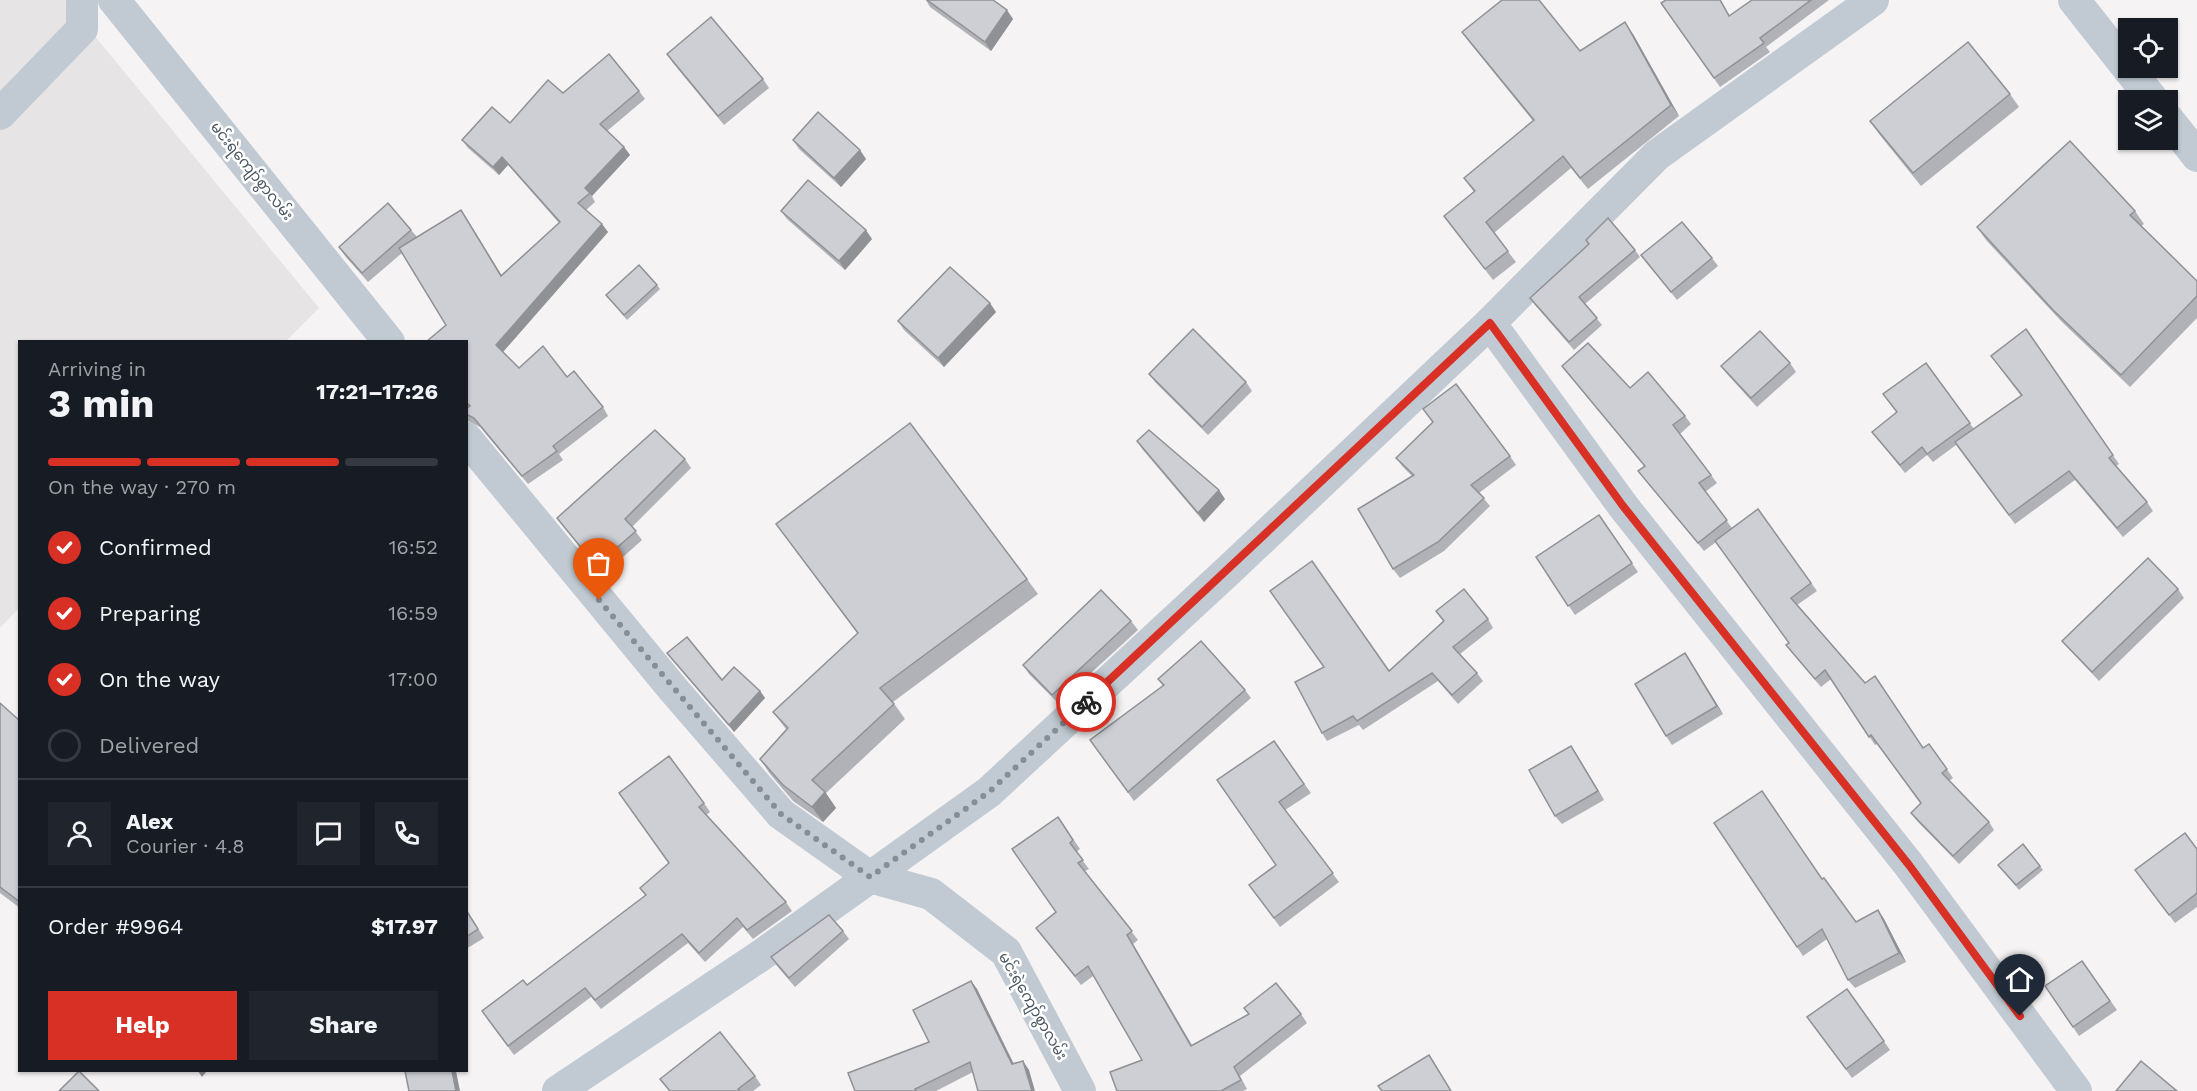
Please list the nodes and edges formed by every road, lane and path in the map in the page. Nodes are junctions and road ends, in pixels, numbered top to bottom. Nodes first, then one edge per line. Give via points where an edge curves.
1 (82, 0) edge
2 (114, 0) edge
3 (1874, 0) edge
4 (2074, 0) edge
5 (2145, 90) edge
6 (0, 114) edge
7 (2178, 132) edge
8 (2197, 156) edge
9 (1490, 323) junction
10 (387, 340) edge
11 (468, 440) edge
12 (870, 877) junction
13 (558, 1091) edge
14 (1080, 1091) edge
15 (2076, 1091) edge

1 - 6 street via 82,29
2 - 10 street, မင်းရဲကျော်စွာလမ်း
3 - 9 street via 1657,155
4 - 5 street
7 - 8 street
9 - 12 street via 989,792
9 - 15 street via 1623,506 1909,865
11 - 12 street, မင်းရဲကျော်စွာလမ်း via 781,814
12 - 13 street
12 - 14 street, မင်းရဲကျော်စွာလမ်း via 931,894 1006,952

